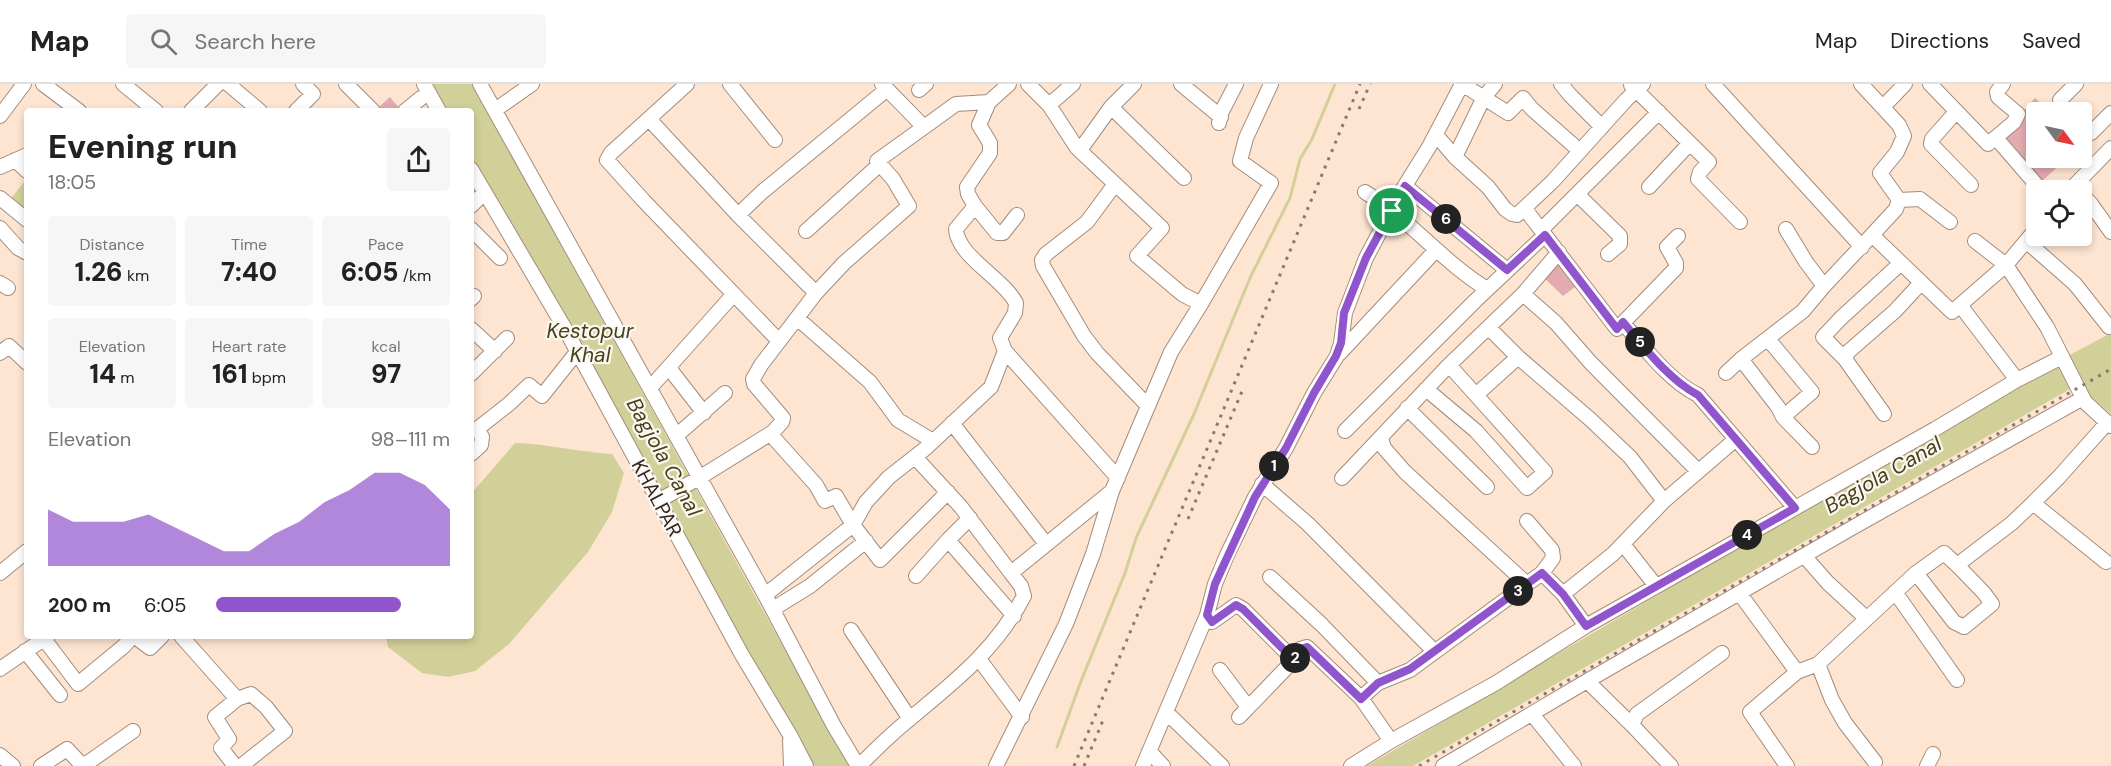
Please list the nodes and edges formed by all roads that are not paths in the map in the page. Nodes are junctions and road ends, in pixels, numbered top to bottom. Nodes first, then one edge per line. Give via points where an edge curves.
1 (24, 84) edge
2 (43, 84) edge
3 (123, 84) edge
4 (218, 84) edge
5 (228, 84) edge
6 (346, 84) edge
7 (480, 84) edge
8 (532, 84) edge
9 (687, 84) edge
10 (730, 84) edge
11 (1009, 84) edge
12 (1028, 84) edge
13 (1073, 84) edge
14 (1134, 84) edge
15 (1181, 84) edge
16 (1236, 84) edge
17 (1271, 84) edge
18 (1462, 84) edge
19 (1494, 84) edge
20 (1561, 84) edge
21 (1713, 84) edge
22 (1861, 84) edge
23 (1905, 84) edge
24 (1930, 84) edge
25 (2076, 84) edge
26 (2001, 85) edge
27 (1637, 86) edge
28 (884, 87) edge
29 (308, 89) edge
30 (423, 91) edge
31 (1484, 98) junction
32 (2060, 100) dead end
33 (989, 102) junction
34 (1048, 105) junction
35 (1883, 106) junction
36 (1111, 107) junction
37 (75, 108) edge
38 (152, 108) edge
39 (194, 108) edge
40 (256, 108) edge
41 (298, 108) edge
42 (370, 108) edge
43 (408, 108) edge
44 (437, 108) edge
45 (495, 110) junction
46 (1659, 112) junction
47 (1956, 112) junction
48 (2111, 113) edge
49 (0, 116) edge
50 (649, 119) junction
51 (924, 127) junction
52 (1602, 127) junction
53 (2092, 132) edge
54 (1436, 135) junction
55 (1996, 138) junction
56 (775, 140) dead end
57 (1690, 143) junction
58 (2111, 148) edge
59 (1080, 150) junction
60 (1580, 151) junction
61 (1455, 157) junction
62 (21, 158) edge
63 (879, 165) junction
64 (0, 166) edge
65 (474, 175) edge
66 (1184, 178) dead end
67 (2032, 180) edge
68 (2085, 180) edge
69 (1115, 184) junction
70 (1971, 184) dead end
71 (1405, 186) junction
72 (1649, 187) dead end
73 (1365, 192) dead end
74 (484, 193) junction
75 (1577, 194) junction
76 (0, 198) edge
77 (1899, 200) junction
78 (474, 203) edge
79 (2092, 205) edge
80 (975, 206) junction
81 (1525, 209) junction
82 (1392, 211) junction
83 (738, 215) junction
84 (1017, 215) dead end
85 (24, 218) edge
86 (1740, 222) dead end
87 (1950, 222) dead end
88 (0, 228) edge
89 (1786, 230) dead end
90 (806, 231) dead end
91 (1543, 232) junction
92 (2111, 232) edge
93 (474, 233) edge
94 (1872, 235) junction
95 (1678, 236) dead end
96 (1975, 241) dead end
97 (2026, 241) edge
98 (2032, 246) edge
99 (1862, 247) junction
100 (1436, 250) junction
101 (24, 251) edge
102 (1559, 252) junction
103 (1608, 254) dead end
104 (500, 258) dead end
105 (1901, 263) junction
106 (2006, 265) junction
107 (1507, 270) junction
108 (1921, 283) junction
109 (1824, 286) junction
110 (1487, 289) junction
111 (816, 293) junction
112 (1524, 294) junction
113 (733, 296) junction
114 (1201, 304) junction
115 (1960, 305) junction
116 (797, 318) junction
117 (1623, 322) junction
118 (2109, 327) dead end
119 (1489, 328) junction
120 (474, 332) edge
121 (507, 338) dead end
122 (1768, 339) junction
123 (779, 341) junction
124 (495, 351) junction
125 (1005, 351) junction
126 (577, 352) junction
127 (0, 353) edge
128 (1336, 356) junction
129 (1518, 357) junction
130 (2062, 357) junction
131 (1741, 359) junction
132 (1845, 359) junction
133 (24, 360) edge
134 (1449, 365) junction
135 (669, 368) junction
136 (474, 371) edge
137 (1726, 373) dead end
138 (2017, 380) junction
139 (650, 388) junction
140 (1426, 388) junction
141 (725, 393) dead end
142 (1476, 395) junction
143 (2083, 397) junction
144 (1148, 406) junction
145 (1407, 408) junction
146 (704, 413) junction
147 (1884, 414) dead end
148 (1783, 417) junction
149 (952, 423) junction
150 (474, 424) edge
151 (2109, 424) edge
152 (1345, 431) dead end
153 (772, 432) junction
154 (676, 436) junction
155 (1381, 438) junction
156 (1736, 439) junction
157 (933, 441) junction
158 (1812, 447) dead end
159 (474, 451) edge
160 (915, 457) junction
161 (1698, 471) junction
162 (699, 478) junction
163 (1118, 478) junction
164 (1342, 478) dead end
165 (1262, 484) junction
166 (1487, 486) dead end
167 (1112, 491) junction
168 (948, 492) junction
169 (658, 501) junction
170 (1664, 501) junction
171 (2033, 503) junction
172 (1795, 508) junction
173 (970, 518) junction
174 (1527, 521) dead end
175 (853, 525) junction
176 (948, 540) junction
177 (866, 541) junction
178 (1046, 544) junction
179 (1623, 544) junction
180 (24, 553) edge
181 (1806, 558) dead end
182 (2106, 562) dead end
183 (1957, 565) junction
184 (0, 573) edge
185 (1011, 573) junction
186 (1542, 573) junction
187 (1916, 573) junction
188 (916, 576) dead end
189 (1270, 577) dead end
190 (1527, 584) junction
191 (1656, 586) junction
192 (1895, 592) junction
193 (1563, 594) junction
194 (1740, 594) junction
195 (765, 595) junction
196 (773, 609) junction
197 (1207, 615) junction
198 (1014, 616) junction
199 (1866, 618) junction
200 (1586, 626) junction
201 (851, 630) dead end
202 (44, 639) edge
203 (47, 639) edge
204 (131, 639) edge
205 (138, 639) edge
206 (159, 639) edge
207 (184, 639) edge
208 (25, 651) junction
209 (1434, 651) junction
210 (1722, 653) dead end
211 (979, 659) junction
212 (1294, 660) junction
213 (1818, 664) junction
214 (0, 669) edge
215 (1220, 670) dead end
216 (1797, 672) junction
217 (1957, 680) dead end
218 (1587, 681) junction
219 (1378, 683) junction
220 (60, 695) dead end
221 (237, 699) junction
222 (1361, 699) junction
223 (1166, 712) junction
224 (1532, 714) junction
225 (1022, 717) junction
226 (910, 719) junction
227 (1632, 725) junction
228 (134, 731) dead end
229 (790, 735) junction
230 (1391, 741) junction
231 (1149, 751) junction
232 (0, 755) edge
233 (1875, 762) dead end
234 (13, 766) edge
235 (42, 766) edge
236 (234, 766) edge
237 (241, 766) edge
238 (791, 766) edge
239 (806, 766) edge
240 (859, 766) edge
241 (996, 766) edge
242 (1143, 766) edge
243 (1163, 766) edge
244 (1222, 766) edge
245 (1351, 766) edge
246 (1443, 766) edge
247 (1574, 766) edge
248 (1671, 766) edge
249 (1787, 766) edge

1 - 49 street
2 - 37 street
3 - 38 street
4 - 39 street
5 - 40 street
6 - 42 street
7 - 45 street
8 - 45 street
9 - 50 street
10 - 56 street
11 - 33 street
12 - 34 street
13 - 34 street
14 - 36 street
15 - 16 street via 1220,121
17 - 114 street via 1246,138 1240,161 1271,183
18 - 31 street
18 - 54 street
19 - 31 street
20 - 52 street
21 - 99 street
22 - 35 street
23 - 35 street
24 - 47 street
25 - 32 street
26 - 55 street via 1998,97 2018,114
27 - 46 street
27 - 52 street
28 - 51 street
28 - 83 street
29 - 41 street
30 - 43 street
30 - 44 street
31 - 60 street via 1508,113 1522,98
31 - 61 street
33 - 51 street via 956,104
33 - 80 street via 979,125 990,143 990,153 966,190
34 - 59 street
35 - 77 street via 1904,136 1880,173
36 - 59 street
36 - 66 street
45 - 139 street
46 - 57 street
46 - 75 street
47 - 55 street via 1988,144
47 - 70 street via 1931,144
48 - 53 street
50 - 83 street
50 - 113 street via 607,160
51 - 63 street via 877,161
52 - 60 street
54 - 61 street
54 - 71 street
55 - 67 street
57 - 72 street
57 - 86 street via 1709,162 1698,179
58 - 68 street
59 - 69 street
60 - 81 street
61 - 81 street via 1512,214
62 - 64 street
63 - 90 street
63 - 111 street via 893,179 909,206
65 - 74 street, KHALPAR
69 - 114 street via 1162,228 1137,256 1182,294
69 - 144 street via 1087,222 1042,260 1084,336
71 - 82 street
71 - 107 street
73 - 82 street
74 - 78 street
74 - 126 street, KHALPAR
75 - 91 street
75 - 103 street via 1620,236 1620,244
76 - 85 street
77 - 87 street via 1920,199
77 - 94 street via 1896,209
79 - 92 street
80 - 84 street via 997,233 1003,233
80 - 125 street via 959,223 956,235 1016,303 1015,313 1000,338
81 - 91 street
82 - 100 street
82 - 128 street via 1366,258 1344,313
83 - 111 street
88 - 101 street
89 - 109 street
91 - 102 street
91 - 107 street
93 - 104 street
94 - 99 street
94 - 105 street
95 - 117 street via 1667,247 1676,268
96 - 106 street
97 - 106 street
98 - 118 street via 2075,284
99 - 109 street
100 - 110 street
100 - 128 street
102 - 112 street
102 - 117 street via 1617,329
105 - 108 street
105 - 132 street via 1824,337
106 - 115 street
106 - 130 street
107 - 110 street
108 - 115 street via 1952,312
108 - 132 street
109 - 122 street via 1803,311
110 - 152 street
111 - 116 street
112 - 119 street
112 - 161 street
113 - 123 street
113 - 135 street
114 - 144 street via 1171,352
115 - 138 street
116 - 123 street
116 - 157 street via 870,382 898,420
117 - 156 street via 1648,353 1698,395
119 - 129 street
119 - 134 street
120 - 124 street
121 - 124 street
122 - 131 street
122 - 148 street via 1812,392
123 - 153 street via 753,379 783,418
124 - 136 street
125 - 149 street via 991,387
125 - 163 street
126 - 150 street via 542,396 529,385 509,404
126 - 169 street, KHALPAR
127 - 133 street via 9,346
128 - 165 street
129 - 142 street
129 - 170 street via 1629,457
130 - 138 street
130 - 143 street
131 - 137 street
131 - 148 street
132 - 147 street
134 - 140 street
134 - 142 street
135 - 139 street
135 - 146 street
138 - 172 street
139 - 154 street
140 - 142 street via 1476,431 1527,488 1545,472
140 - 145 street
141 - 146 street
143 - 151 street
143 - 194 street
144 - 163 street
145 - 155 street
145 - 166 street
146 - 154 street
148 - 158 street
149 - 157 street
149 - 178 street
150 - 159 street via 482,436 481,445
151 - 171 street
153 - 162 street
153 - 175 street via 825,501 836,496
154 - 162 street
155 - 164 street
155 - 190 street via 1384,448 1405,472
156 - 161 street
156 - 172 street
157 - 160 street
160 - 168 street
160 - 175 street via 866,502
161 - 170 street
162 - 169 street
162 - 195 street
163 - 167 street
165 - 197 street via 1227,555
165 - 209 street via 1315,531
167 - 178 street
167 - 225 street via 1066,624
168 - 173 street
168 - 177 street via 880,560
169 - 229 street, KHALPAR
170 - 179 street
171 - 182 street
171 - 183 street
172 - 191 street
173 - 176 street
173 - 185 street
174 - 186 street via 1552,550 1553,558
175 - 177 street
175 - 195 street
176 - 188 street
176 - 198 street
177 - 196 street via 810,586
178 - 185 street
179 - 191 street
179 - 193 street
180 - 184 street
181 - 199 street
183 - 187 street via 1944,553
183 - 187 street via 1992,604 1964,627 1954,622
185 - 198 street via 1024,591
186 - 190 street
186 - 193 street
187 - 192 street
189 - 219 street
190 - 209 street
191 - 200 street
192 - 199 street
192 - 217 street
193 - 200 street
194 - 216 street
194 - 218 street
195 - 196 street
196 - 240 street
197 - 212 street via 1212,622 1236,605
197 - 223 street
198 - 211 street
199 - 213 street
200 - 230 street via 1496,683
201 - 226 street
202 - 208 street
203 - 204 street via 78,684
205 - 206 street via 150,648
207 - 221 street
208 - 214 street
208 - 220 street
209 - 219 street via 1410,669
210 - 227 street via 1637,714
211 - 225 street
211 - 226 street
212 - 215 street via 1243,712
212 - 222 street via 1300,649 1307,647
213 - 216 street
213 - 233 street via 1845,723
216 - 249 street via 1750,712
218 - 224 street
218 - 227 street
219 - 222 street
221 - 236 street via 215,717 230,739 220,748
221 - 237 street via 251,694 285,731
222 - 230 street
223 - 231 street
223 - 244 street
224 - 246 street
224 - 247 street
225 - 241 street
226 - 240 street
227 - 248 street
228 - 235 street via 86,764 67,749
229 - 238 street
229 - 239 street, KHALPAR
230 - 245 street
231 - 242 street
231 - 243 street
232 - 234 street

